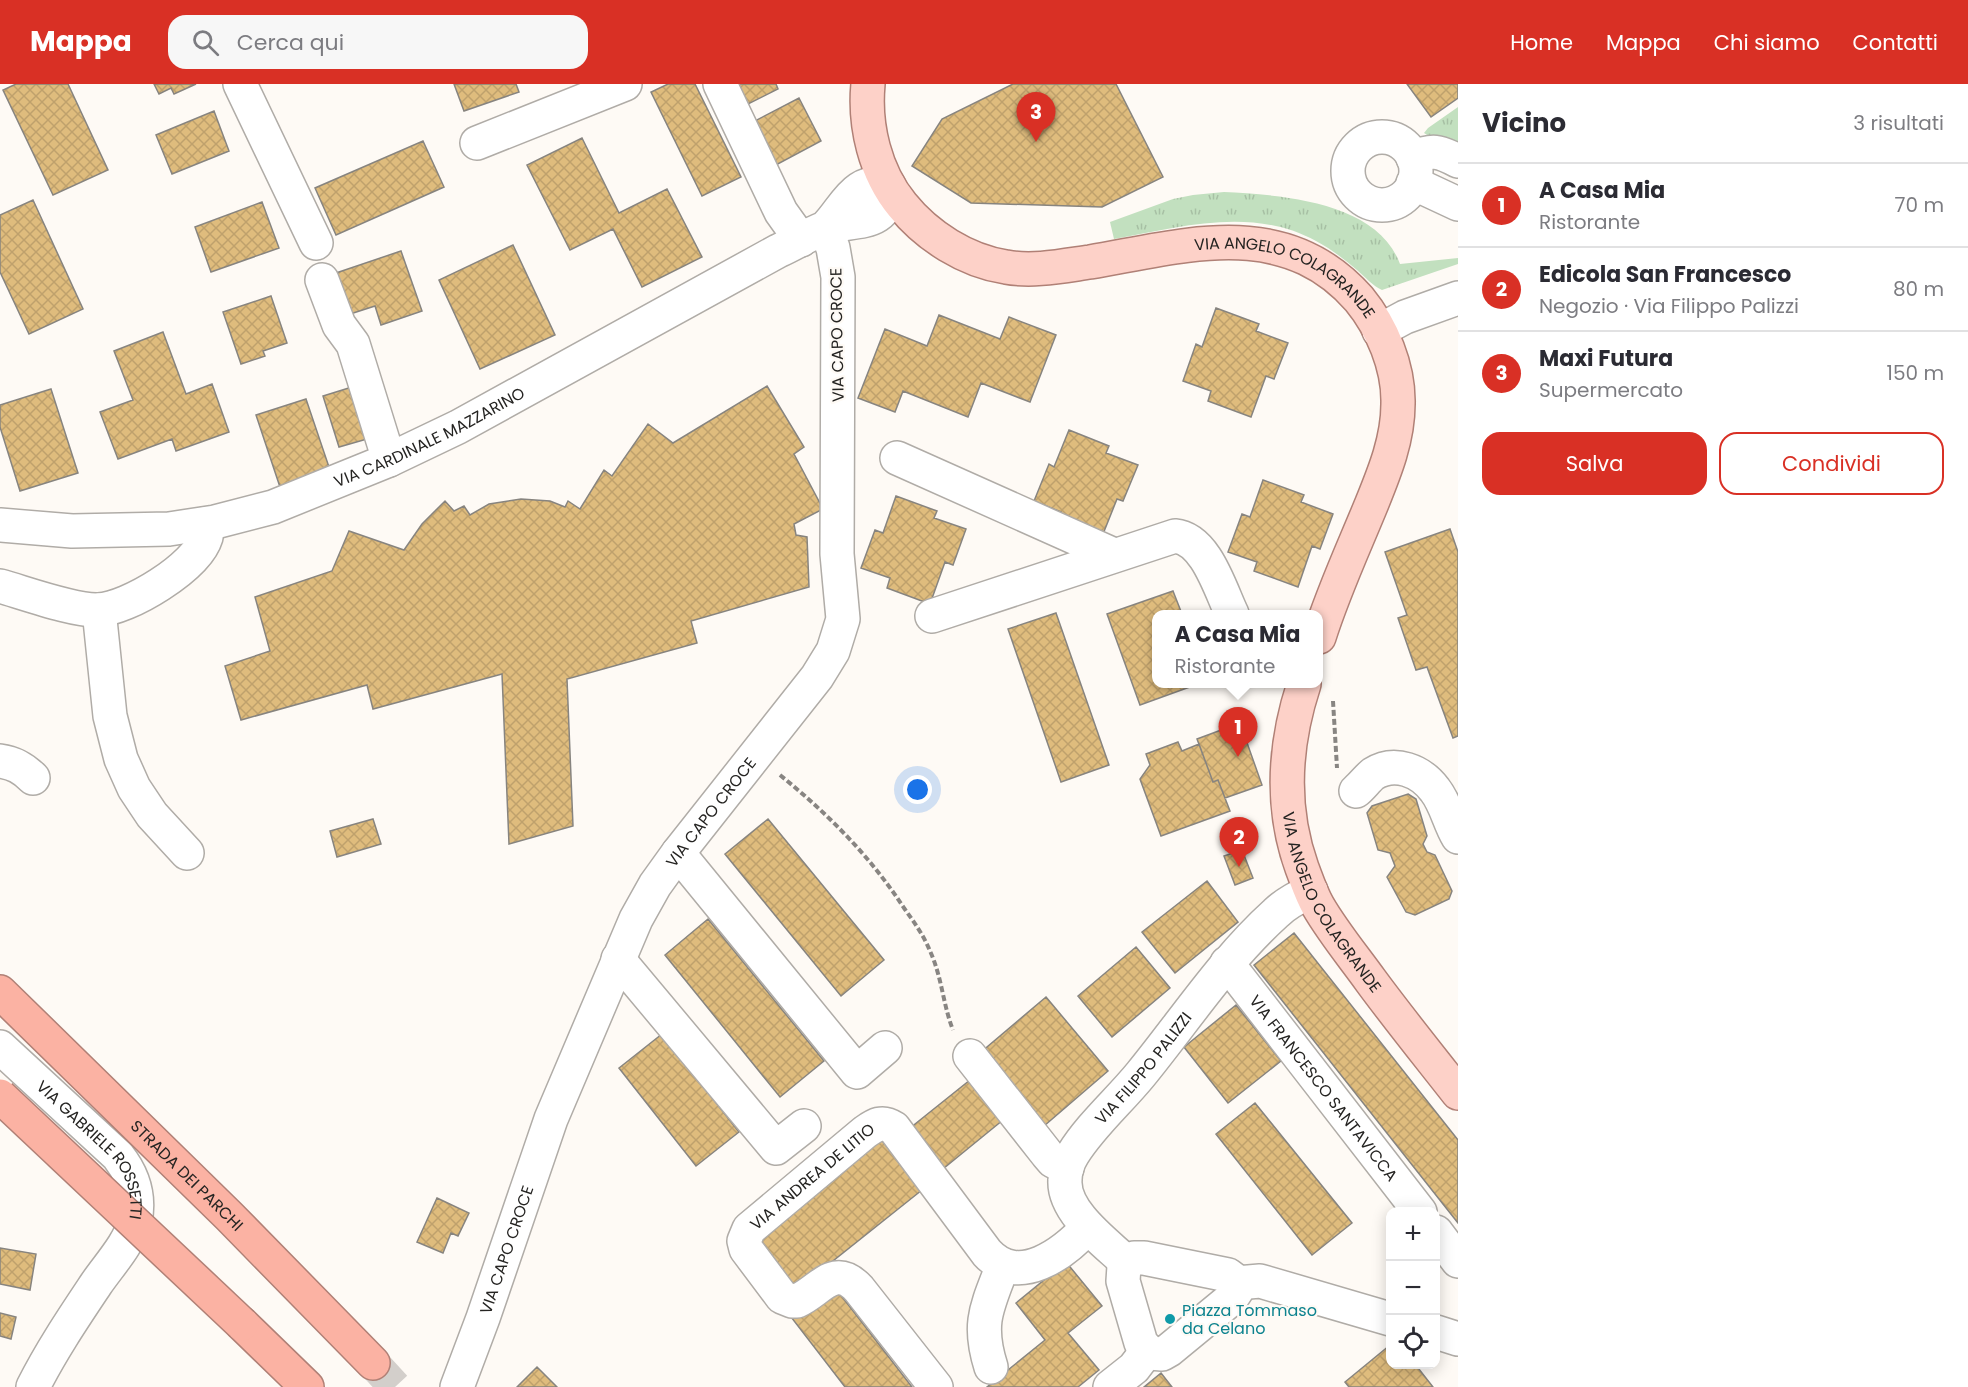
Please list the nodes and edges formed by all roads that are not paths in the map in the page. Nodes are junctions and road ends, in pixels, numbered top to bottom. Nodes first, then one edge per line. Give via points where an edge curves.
1 (240, 84) edge
2 (625, 84) edge
3 (720, 84) edge
4 (867, 92) edge
5 (477, 143) dead end
6 (1458, 161) edge
7 (889, 186) junction
8 (1458, 204) edge
9 (832, 224) junction
10 (316, 243) dead end
11 (947, 244) junction
12 (322, 280) dead end
13 (1458, 297) edge
14 (1379, 331) junction
15 (897, 458) dead end
16 (389, 460) junction
17 (205, 524) junction
18 (0, 525) edge
19 (1114, 555) junction
20 (0, 586) edge
21 (99, 610) junction
22 (1230, 610) edge
23 (932, 616) dead end
24 (1323, 627) edge
25 (1305, 689) edge
26 (0, 761) edge
27 (33, 778) dead end
28 (1356, 791) road end
29 (1458, 837) edge
30 (678, 853) junction
31 (187, 854) dead end
32 (1311, 891) junction
33 (618, 959) junction
34 (1227, 963) junction
35 (0, 992) edge
36 (0, 1047) edge
37 (885, 1048) dead end
38 (970, 1056) road end
39 (1458, 1093) edge
40 (0, 1096) edge
41 (804, 1126) dead end
42 (1067, 1168) junction
43 (1416, 1207) edge
44 (1088, 1227) junction
45 (1440, 1237) edge
46 (1458, 1261) edge
47 (1126, 1262) junction
48 (1003, 1265) junction
49 (1237, 1283) junction
50 (1386, 1318) edge
51 (1440, 1333) edge
52 (1458, 1339) edge
53 (1147, 1351) junction
54 (373, 1363) tunnel mouth
55 (991, 1367) dead end
56 (33, 1387) edge
57 (307, 1387) edge
58 (457, 1387) edge
59 (936, 1387) edge
60 (1110, 1387) edge

1 - 10 street
2 - 5 street
3 - 9 street, VIA CAPO CROCE via 781,212
4 - 7 main road via 869,128
4 - 9 street via 854,183
6 - 8 street via 1427,152 1413,171
7 - 9 street, VIA CARDINALE MAZZARINO via 888,199 870,220
7 - 11 main road, VIA ANGELO COLAGRANDE via 913,217
9 - 11 street via 907,230
9 - 16 street, VIA CARDINALE MAZZARINO via 468,422
9 - 30 street, VIA CAPO CROCE via 838,278 837,554 843,619 839,638 826,663
11 - 14 main road, VIA ANGELO COLAGRANDE via 989,264 1020,269 1071,265 1213,242 1264,244 1299,256 1335,278 1361,302
12 - 16 street via 339,325 353,344
13 - 14 street via 1405,316
14 - 24 main road, VIA ANGELO COLAGRANDE via 1398,388 1393,443
15 - 19 street
16 - 17 street, VIA CARDINALE MAZZARINO via 273,507
17 - 18 street, VIA CARDINALE MAZZARINO via 102,532
17 - 21 street via 206,538 201,547 171,577 125,602
19 - 22 street via 1168,537 1188,539 1203,552
19 - 23 street
20 - 21 street
21 - 31 street via 110,716 121,759 152,815
25 - 32 main road, VIA ANGELO COLAGRANDE via 1288,753 1286,800 1294,844
26 - 27 street via 23,769
28 - 29 street via 1384,770 1414,771 1436,791
30 - 33 street, VIA CAPO CROCE via 645,902
30 - 37 street via 857,1072
32 - 34 street, VIA FILIPPO PALIZZI via 1280,909
32 - 39 main road, VIA ANGELO COLAGRANDE via 1349,951
33 - 41 street via 776,1148
33 - 58 street, VIA CAPO CROCE via 544,1138
34 - 42 street, VIA FILIPPO PALIZZI via 1086,1137
34 - 43 street, VIA FRANCESCO SANTAVICCA
35 - 54 highway, STRADA DEI PARCHI
36 - 56 street, VIA GABRIELE ROSSETTI via 118,1156 132,1180 136,1198 134,1223 128,1237
38 - 42 street via 1053,1161
40 - 57 highway, bridge
42 - 44 street via 1067,1196
44 - 47 street
44 - 48 street via 1066,1248 1043,1261 1017,1268
45 - 46 street
47 - 49 street via 1144,1257 1228,1275
47 - 53 street via 1123,1281 1141,1343
48 - 55 street via 984,1318
48 - 59 street, VIA ANDREA DE LITIO via 987,1253 886,1123 865,1132 746,1235 747,1251 785,1299 800,1300 831,1278 848,1280
49 - 50 street via 1260,1281
49 - 53 street via 1231,1299 1169,1350 1158,1354
51 - 52 street
53 - 60 street via 1134,1368

